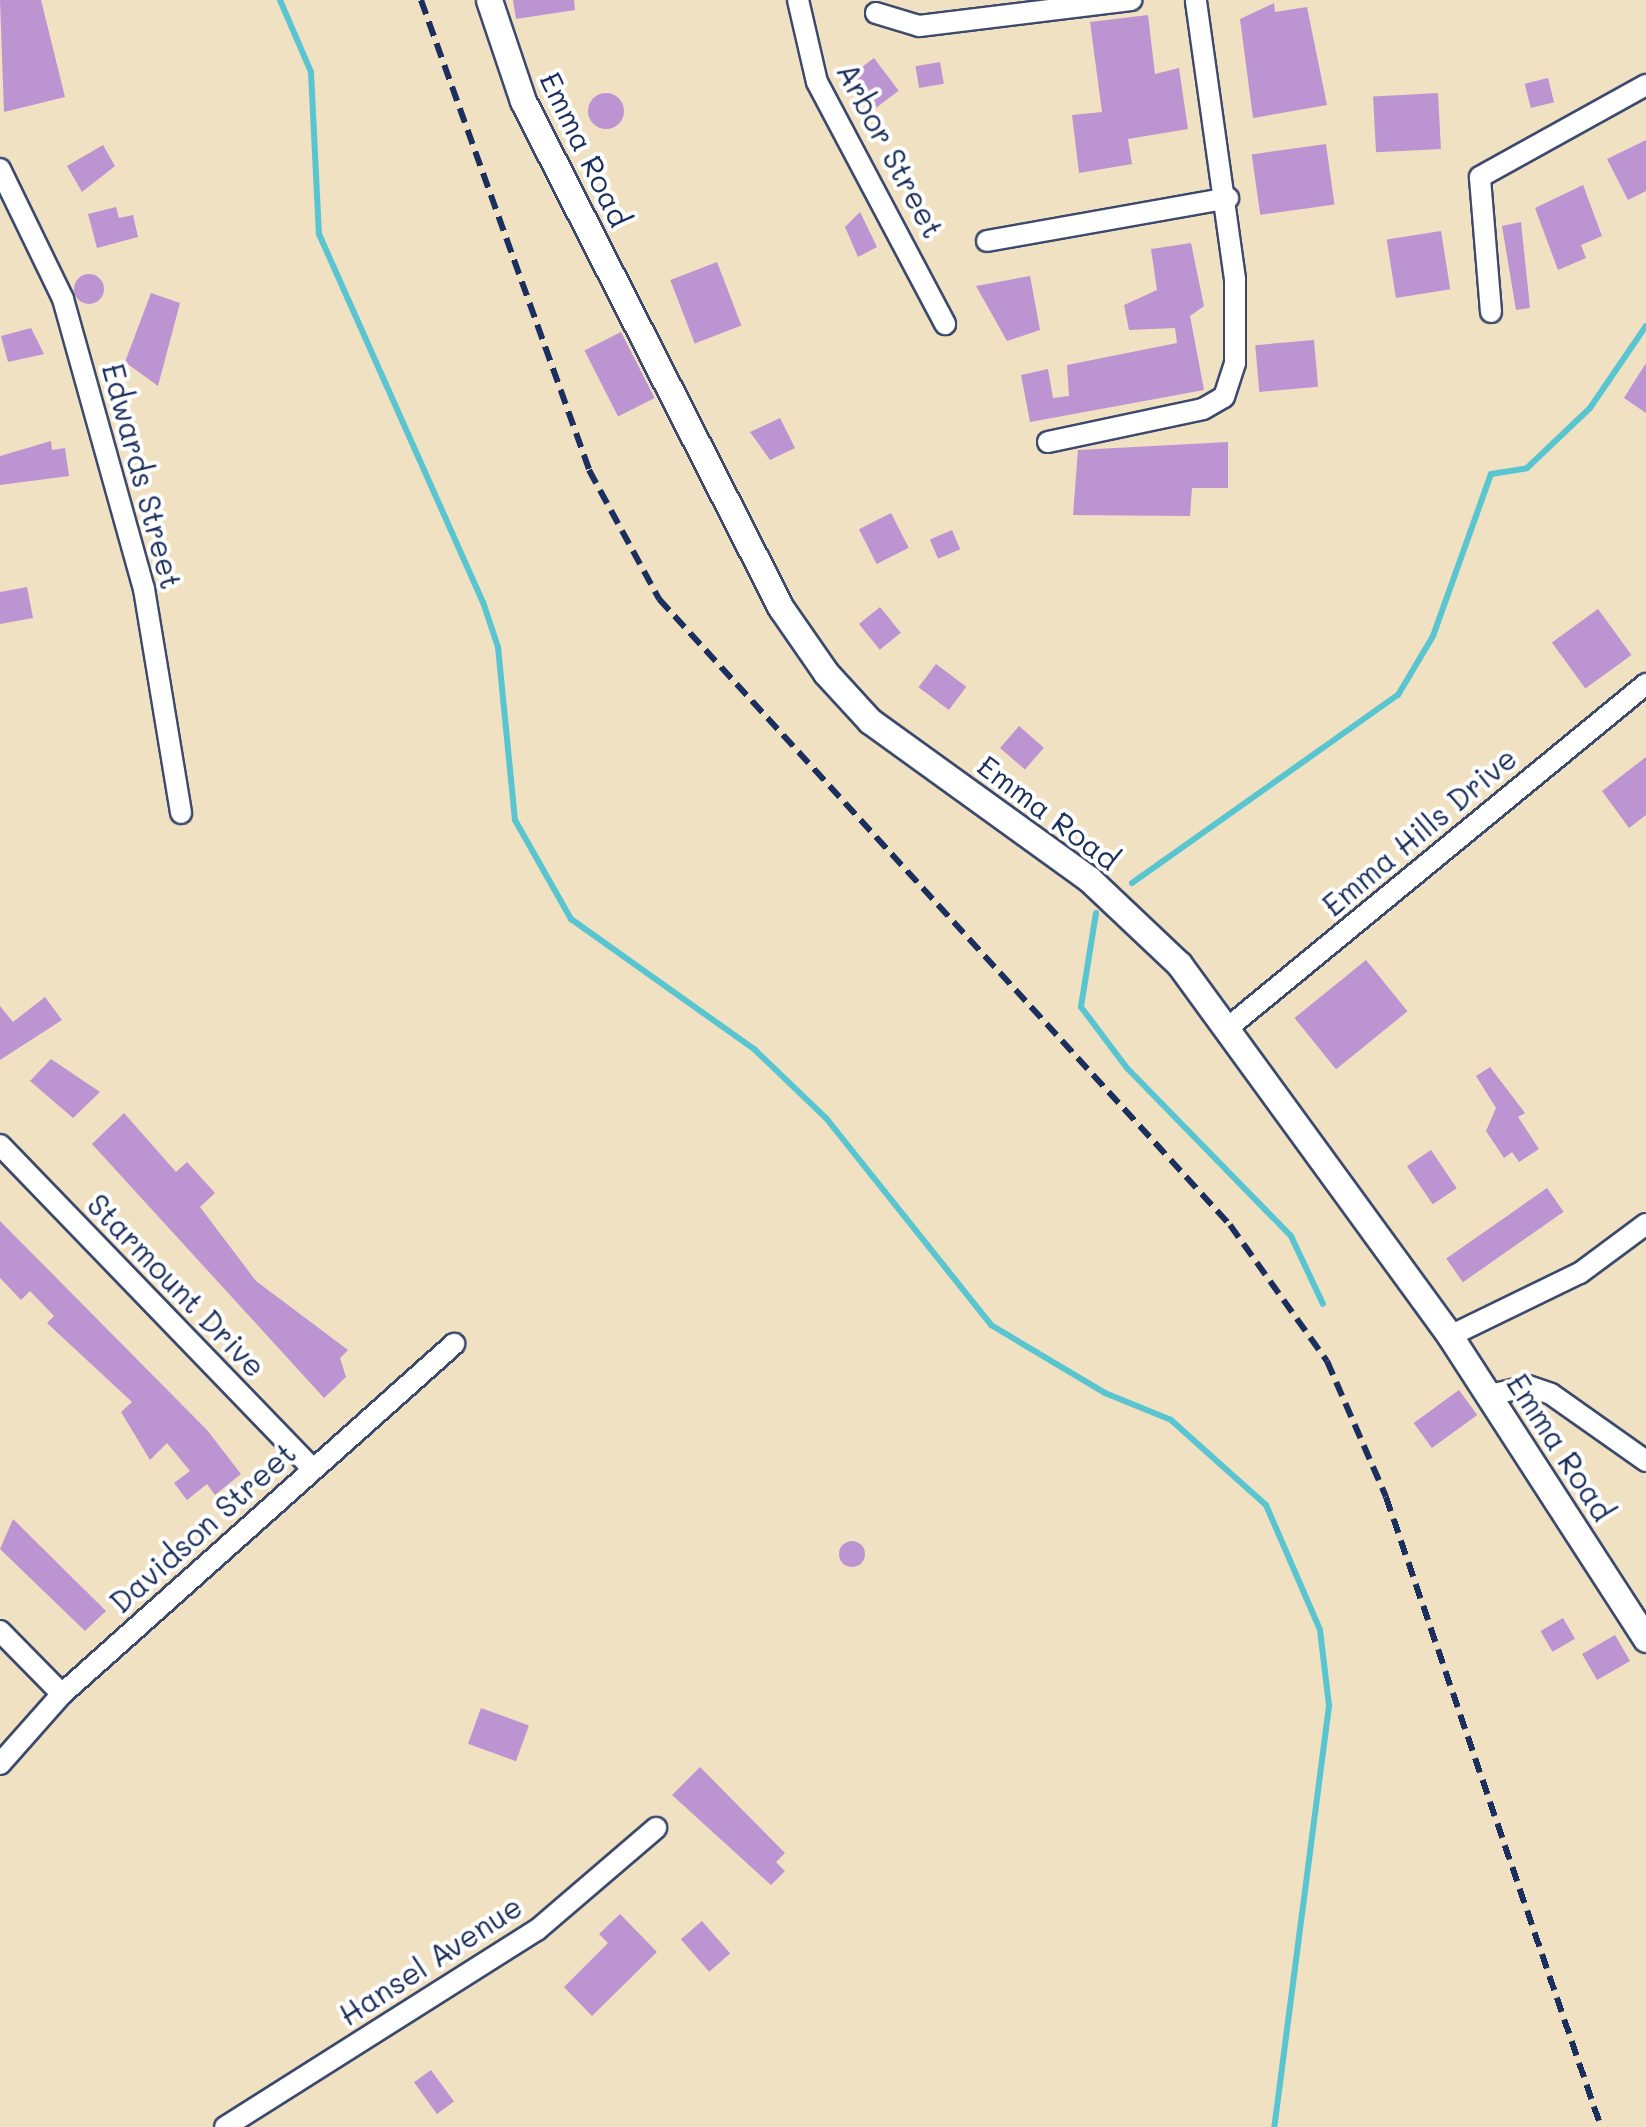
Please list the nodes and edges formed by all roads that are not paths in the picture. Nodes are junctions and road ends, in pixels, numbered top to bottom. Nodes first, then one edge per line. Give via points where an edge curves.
1 (489, 0) edge
2 (798, 0) edge
3 (1130, 0) edge
4 (1196, 0) edge
5 (876, 13) dead end
6 (1646, 84) edge
7 (0, 169) edge
8 (1228, 198) junction
9 (987, 241) dead end
10 (1491, 312) dead end
11 (945, 324) dead end
12 (1048, 442) dead end
13 (1646, 684) edge
14 (182, 813) dead end
15 (1230, 1026) junction
16 (0, 1144) edge
17 (1646, 1224) edge
18 (1450, 1336) junction
19 (454, 1344) dead end
20 (1490, 1395) junction
21 (1646, 1461) edge
22 (311, 1468) junction
23 (0, 1631) edge
24 (1646, 1639) edge
25 (62, 1694) junction
26 (0, 1764) edge
27 (656, 1828) dead end
28 (225, 2127) edge

1 - 15 street, Emma Road via 523,101 781,608 826,674 870,722 1089,879
2 - 11 street, Arbor Street via 816,82
3 - 5 street via 919,26
4 - 8 street
6 - 10 street via 1480,177
7 - 14 street, Edwards Street via 63,299 144,589
8 - 9 street
8 - 12 street via 1235,363 1224,396 1203,409
13 - 15 street, Emma Hills Drive
15 - 18 street, Emma Road
16 - 22 street, Starmount Drive
17 - 18 street via 1580,1273
18 - 20 street, Emma Road
19 - 22 street, Davidson Street
20 - 21 street via 1528,1386 1551,1394
20 - 24 street, Emma Road
22 - 25 street, Davidson Street
23 - 25 street
25 - 26 street, Davidson Street
27 - 28 street, Hansel Avenue via 537,1930

